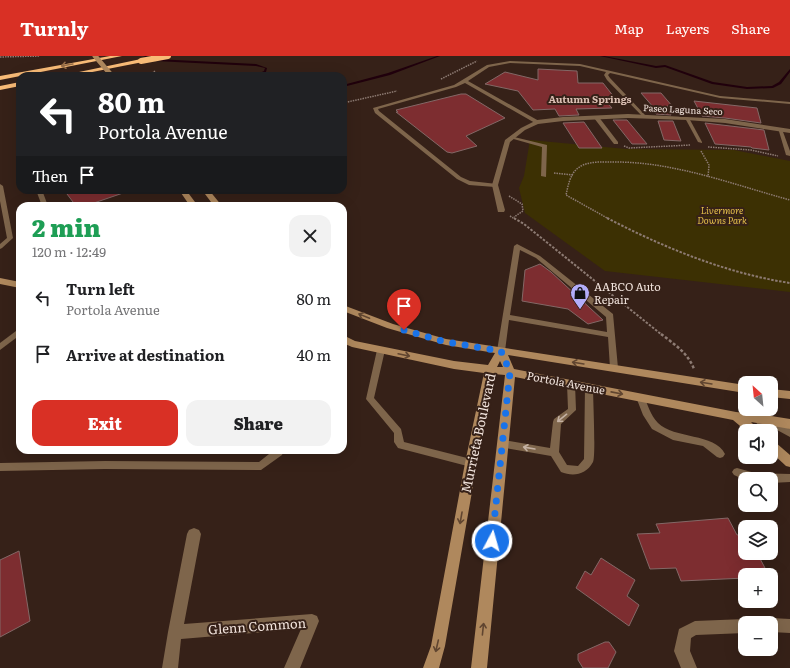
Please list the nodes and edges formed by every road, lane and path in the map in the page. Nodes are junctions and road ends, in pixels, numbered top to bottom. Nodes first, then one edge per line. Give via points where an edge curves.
1 (40, 56) edge
2 (95, 56) edge
3 (119, 56) edge
4 (168, 56) edge
5 (0, 57) edge
6 (478, 60) dead end
7 (609, 71) junction
8 (32, 72) edge
9 (84, 72) edge
10 (109, 72) edge
11 (16, 75) edge
12 (0, 78) edge
13 (436, 81) dead end
14 (465, 81) junction
15 (16, 85) edge
16 (0, 88) edge
17 (402, 90) dead end
18 (347, 103) edge
19 (790, 103) edge
20 (643, 116) junction
21 (596, 117) junction
22 (687, 118) junction
23 (537, 122) junction
24 (780, 129) junction
25 (790, 130) edge
26 (512, 137) junction
27 (616, 143) dead end
28 (699, 144) joint
29 (789, 155) edge
30 (544, 174) joint
31 (573, 175) junction
32 (708, 177) junction
33 (495, 185) junction
34 (0, 186) edge
35 (208, 194) edge
36 (507, 194) dead end
37 (790, 200) edge
38 (215, 202) edge
39 (501, 210) joint
40 (513, 217) junction
41 (0, 247) edge
42 (0, 281) edge
43 (16, 283) edge
44 (790, 283) edge
45 (347, 310) edge
46 (506, 317) junction
47 (16, 334) edge
48 (611, 335) junction
49 (348, 344) edge
50 (0, 347) edge
51 (381, 350) junction
52 (501, 351) junction
53 (614, 368) junction
54 (490, 370) junction
55 (694, 370) dead end
56 (510, 372) junction
57 (571, 384) junction
58 (589, 387) junction
59 (738, 387) edge
60 (778, 393) edge
61 (790, 396) edge
62 (640, 397) junction
63 (736, 416) joint
64 (767, 416) edge
65 (769, 416) edge
66 (746, 424) edge
67 (790, 424) edge
68 (790, 433) edge
69 (503, 444) junction
70 (554, 452) junction
71 (778, 452) edge
72 (276, 454) edge
73 (720, 454) dead end
74 (790, 462) edge
75 (471, 463) junction
76 (0, 467) edge
77 (737, 472) dead end
78 (790, 478) edge
79 (194, 534) dead end
80 (778, 625) edge
81 (738, 626) edge
82 (790, 626) edge
83 (175, 632) junction
84 (170, 668) edge
85 (292, 668) edge
86 (431, 668) edge
87 (479, 668) edge
88 (689, 668) edge

1 - 5 path
2 - 10 main road, bridge
3 -> 8 highway
4 - 9 highway, bridge
6 - 13 path
7 - 14 lane via 580,65 510,62 488,66
7 - 19 lane via 720,97
7 - 20 lane via 606,75 608,79
11 -> 12 highway
14 - 23 lane
14 - 33 lane via 375,108 459,178 469,183
15 - 16 highway
17 - 18 path
20 - 21 street, Paseo Laguna Seco
20 - 22 street, Paseo Laguna Seco
21 - 23 street, Paseo Laguna Seco
21 - 27 lane
22 - 24 street, Paseo Laguna Seco
22 - 28 lane
23 - 26 street, Paseo Laguna Seco
24 - 25 street, Paseo Laguna Seco
24 - 29 lane
26 - 30 lane via 545,146
26 - 33 street via 507,141
28 - 32 path via 709,165
30 - 31 path
31 - 32 path via 577,168 587,164 630,162 671,167
31 - 44 path via 566,195 637,234 728,269 770,281
32 - 37 path
33 - 39 street
34 - 41 lane via 10,238
35 - 38 main road
36 - 40 path via 522,204 523,211
39 - 40 path
40 - 55 path via 680,349 691,361
42 - 43 main road
52 -> 45 main road, Portola Avenue via 446,342 390,326
46 - 48 lane
46 - 48 lane via 517,246 538,257 610,316
46 - 52 lane
47 - 50 lane
48 - 53 lane
49 - 51 main road, Portola Avenue
51 -> 54 main road, Portola Avenue
51 - 75 lane via 370,399 398,432 401,445
53 -> 52 main road, Portola Avenue
52 - 54 main road, Murrieta Boulevard
52 - 56 main road, Murrieta Boulevard
59 -> 53 main road, Portola Avenue
54 - 56 main road, Portola Avenue
54 - 75 main road, Murrieta Boulevard
56 - 57 main road, Portola Avenue
56 - 69 main road, Murrieta Boulevard
57 - 58 main road, Portola Avenue
57 -> 70 lane via 572,410 557,422
58 -> 62 main road, Portola Avenue
58 - 70 lane via 589,460 580,470 564,469
60 - 61 main road
62 - 63 main road, Portola Avenue
62 - 73 lane via 647,415 655,426 676,437 705,443
63 - 66 main road
64 - 68 lane
65 - 67 main road, Portola Avenue
70 -> 69 lane
87 -> 69 main road, Murrieta Boulevard
71 - 74 main road
72 - 76 lane via 261,466
75 -> 86 main road, Murrieta Boulevard via 438,646
77 - 78 lane via 741,475 763,478
79 - 83 street
80 - 82 street
81 - 88 street via 695,628 684,634 682,651
83 - 84 street
83 - 85 street, Glenn Common via 312,621

